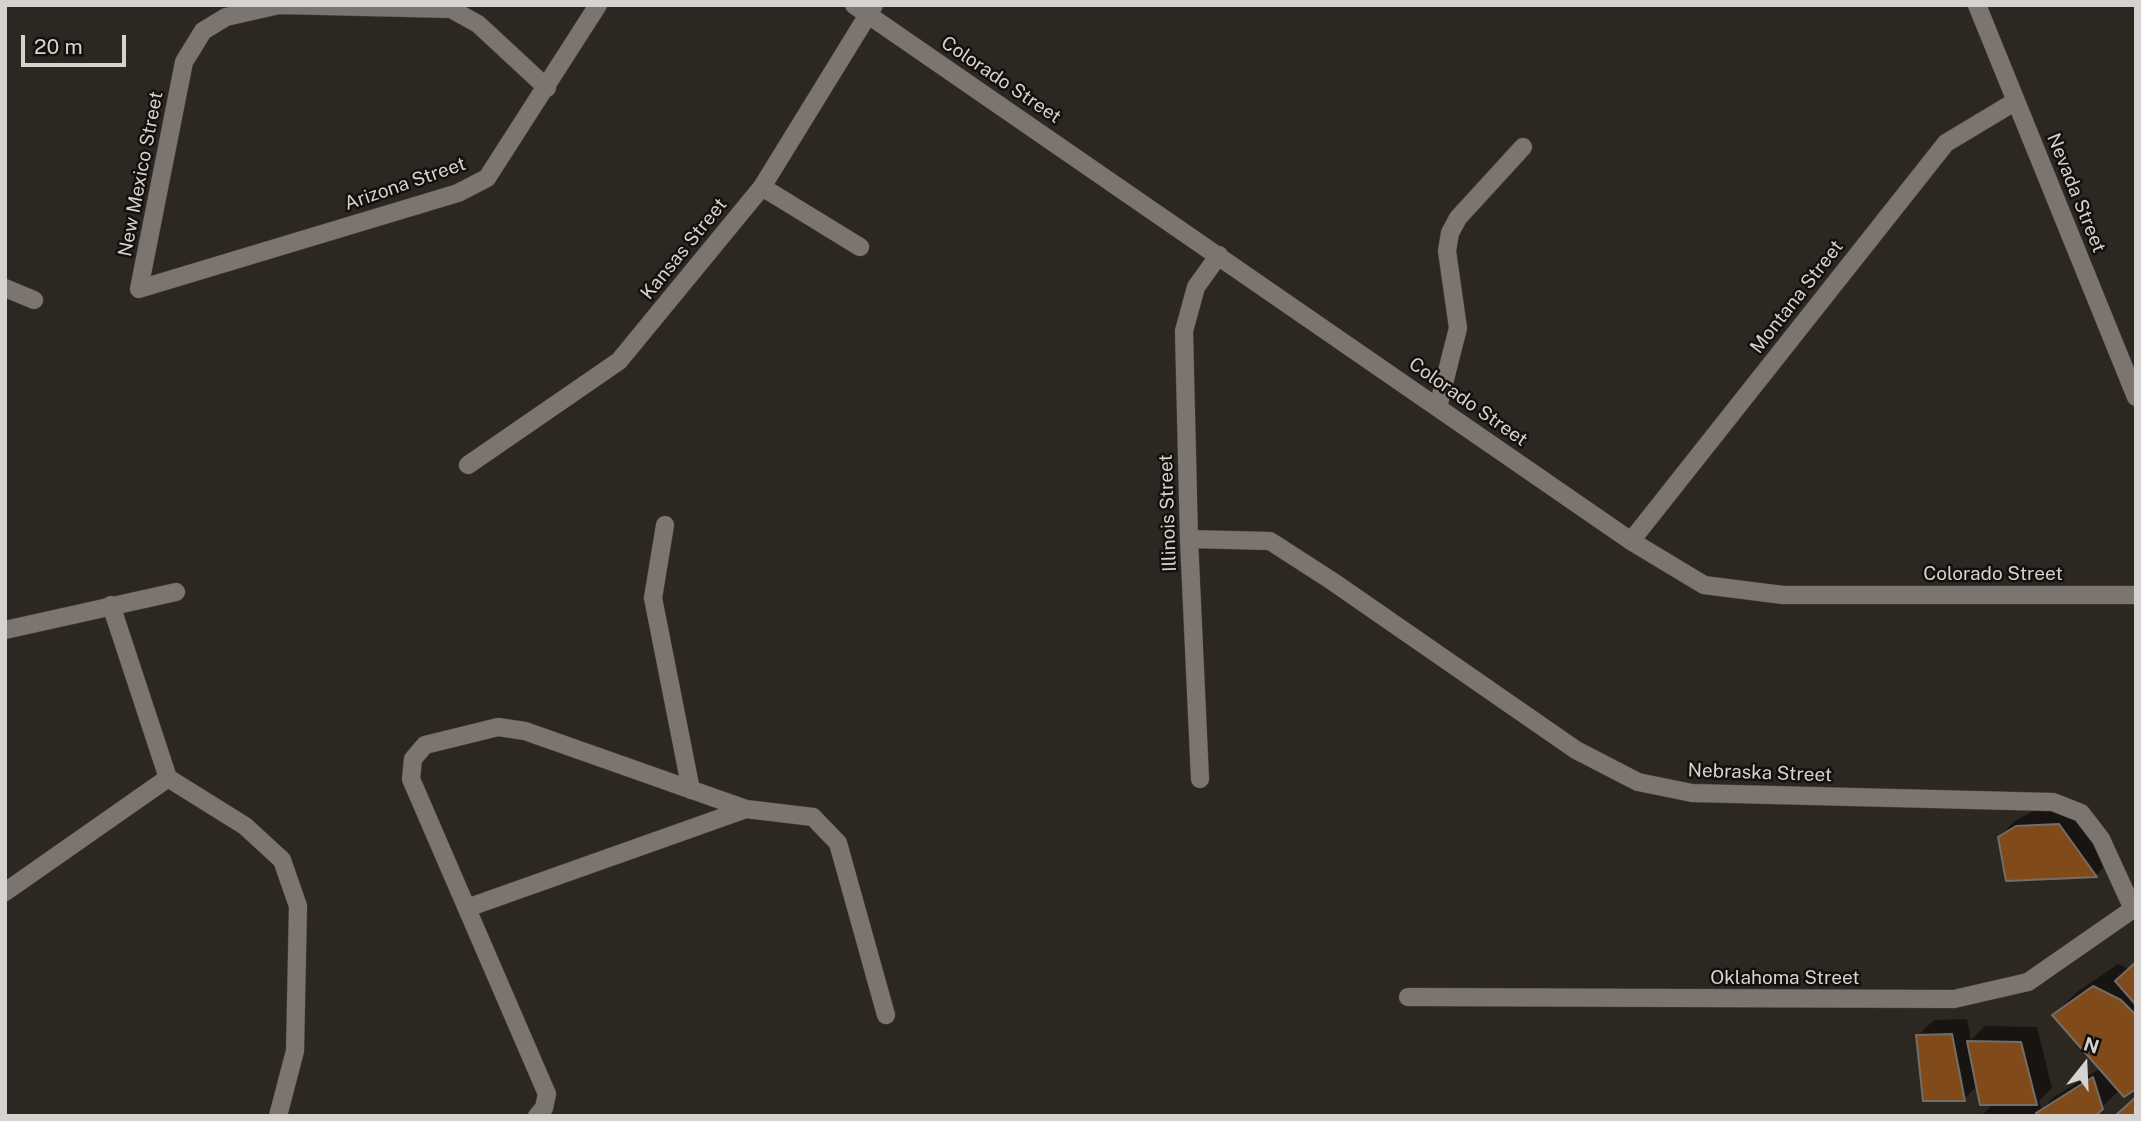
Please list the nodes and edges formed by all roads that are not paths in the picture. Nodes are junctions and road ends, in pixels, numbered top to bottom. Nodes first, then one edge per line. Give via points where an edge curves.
1 (598, 5) edge
2 (1977, 5) edge
3 (866, 8) edge
4 (547, 88) junction
5 (2016, 101) junction
6 (1523, 148) dead end
7 (762, 187) junction
8 (860, 247) dead end
9 (1219, 255) junction
10 (5, 288) edge
11 (139, 289) joint
12 (34, 300) dead end
13 (2136, 397) edge
14 (1438, 407) junction
15 (468, 465) dead end
16 (664, 525) dead end
17 (1189, 539) junction
18 (1631, 541) junction
19 (176, 592) dead end
20 (2136, 595) edge
21 (111, 605) junction
22 (5, 630) edge
23 (168, 778) junction
24 (1200, 779) dead end
25 (691, 790) junction
26 (746, 808) junction
27 (5, 892) edge
28 (467, 908) junction
29 (2134, 908) edge
30 (1408, 998) dead end
31 (886, 1015) dead end
32 (278, 1116) edge
33 (537, 1116) edge

1 - 4 street, Arizona Street
2 - 5 street, Nevada Street
3 - 7 street, Kansas Street
3 - 9 street, Colorado Street
4 - 11 street, Arizona Street via 487,178 458,193
4 - 11 street, New Mexico Street via 478,24 451,9 279,5 226,17 203,31 184,62
5 - 13 street, Nevada Street
5 - 18 street, Montana Street via 1946,142
6 - 14 street via 1458,218 1450,233 1447,251 1458,328
7 - 8 street
7 - 15 street, Kansas Street via 619,361
9 - 14 street, Colorado Street
9 - 17 street, Illinois Street via 1196,287 1184,331
10 - 12 street
14 - 18 street, Colorado Street
16 - 25 street via 653,598
17 - 24 street, Illinois Street
17 - 29 street, Nebraska Street via 1270,541 1576,750 1638,782 1692,793 2053,802 2081,813 2101,839
18 - 20 street, Colorado Street via 1704,585 1783,595
19 - 21 street
21 - 22 street
21 - 23 street
23 - 27 street
23 - 32 street via 245,825 282,860 298,906 295,1051
25 - 26 street
25 - 28 street via 524,731 498,727 425,745 413,759 411,779
26 - 28 street
26 - 31 street via 813,817 838,843
28 - 33 street via 547,1094
29 - 30 street, Oklahoma Street via 2028,982 1954,999

